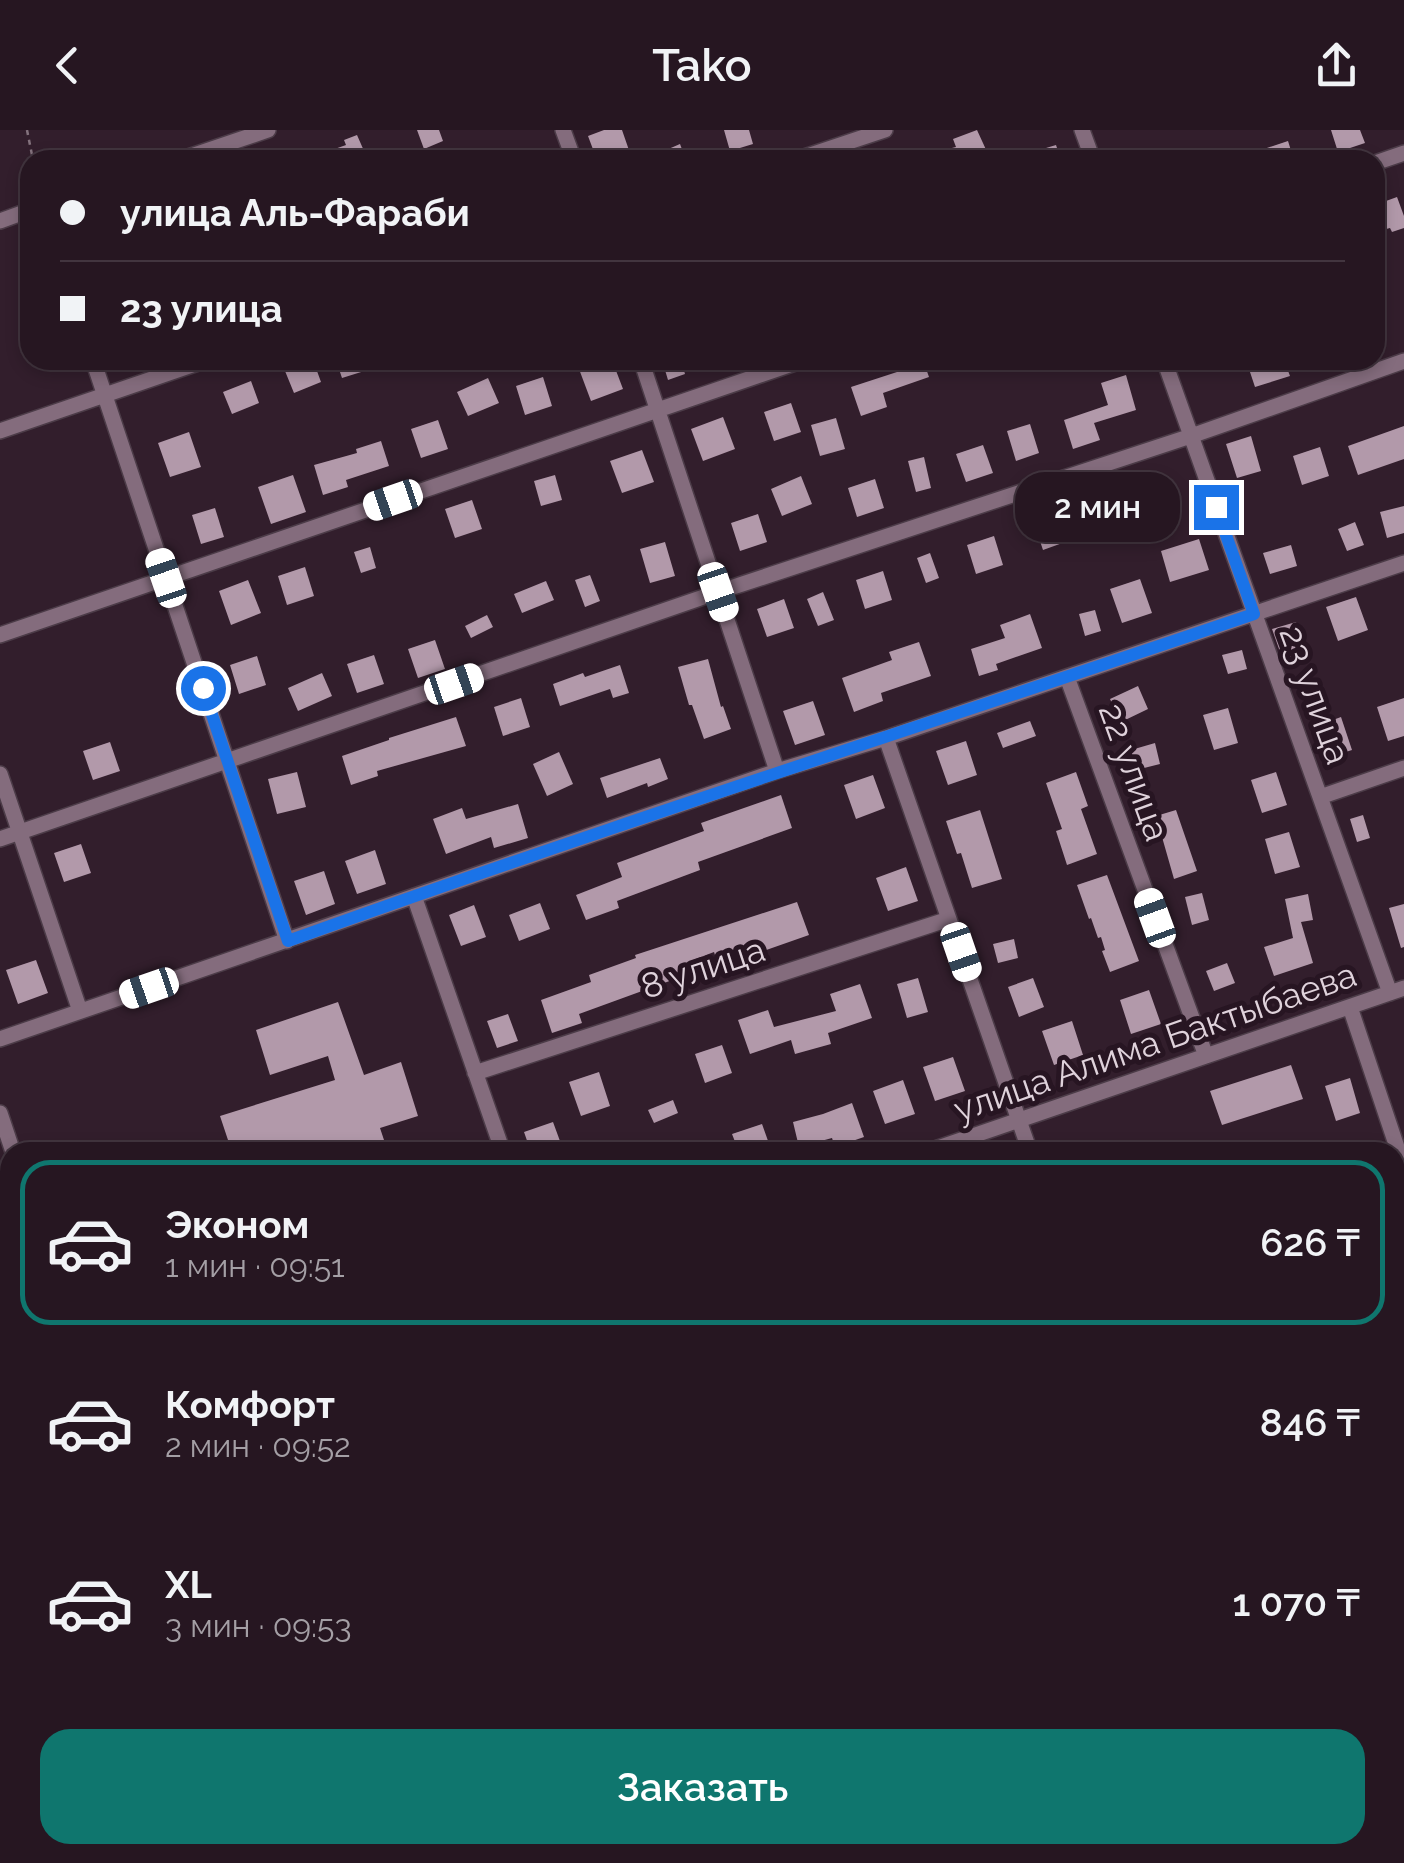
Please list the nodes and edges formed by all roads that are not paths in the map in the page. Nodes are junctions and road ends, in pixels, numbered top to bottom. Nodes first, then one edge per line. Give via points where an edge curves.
1 (268, 130) edge
2 (885, 130) edge
3 (209, 150) edge
4 (825, 150) edge
5 (96, 370) edge
6 (178, 370) edge
7 (644, 370) edge
8 (774, 370) edge
9 (1168, 370) edge
10 (1378, 370) edge
11 (105, 395) junction
12 (657, 409) junction
13 (0, 431) edge
14 (1191, 436) junction
15 (1404, 563) edge
16 (166, 578) junction
17 (718, 592) junction
18 (1254, 614) junction
19 (0, 635) edge
20 (1067, 677) junction
21 (886, 738) junction
22 (228, 762) junction
23 (1404, 768) edge
24 (777, 771) junction
25 (0, 774) edge
26 (1320, 797) junction
27 (20, 832) junction
28 (0, 839) edge
29 (414, 896) junction
30 (949, 919) junction
31 (288, 941) junction
32 (1397, 991) edge
33 (1350, 1007) junction
34 (80, 1012) junction
35 (0, 1039) edge
36 (1206, 1056) junction
37 (476, 1073) junction
38 (0, 1113) edge
39 (1019, 1120) junction
40 (10, 1142) edge
41 (500, 1142) edge
42 (955, 1142) edge
43 (1027, 1142) edge
44 (1395, 1142) edge

1 - 3 street
2 - 4 street
5 - 11 street
6 - 11 street
7 - 12 street
8 - 12 street
9 - 14 street, 23 улица
10 - 14 street
11 - 13 street
11 - 16 street
12 - 16 street
12 - 17 street
14 - 17 street
14 - 18 street, 23 улица
15 - 18 street
16 - 19 street
16 - 22 street
17 - 22 street
17 - 24 street
18 - 20 street
18 - 26 street, 23 улица
20 - 21 street
20 - 36 street, 22 улица
21 - 24 street
21 - 30 street
22 - 27 street
22 - 31 street
23 - 26 street
24 - 29 street
25 - 27 street
26 - 32 street, 23 улица
27 - 28 street
27 - 34 street
29 - 31 street
29 - 37 street
30 - 37 street, 8 улица
30 - 39 street
31 - 34 street
32 - 33 street, улица Алима Бактыбаева
33 - 36 street, улица Алима Бактыбаева
33 - 44 street
34 - 35 street
36 - 39 street, улица Алима Бактыбаева
37 - 41 street
38 - 40 street
39 - 42 street, улица Алима Бактыбаева
39 - 43 street

